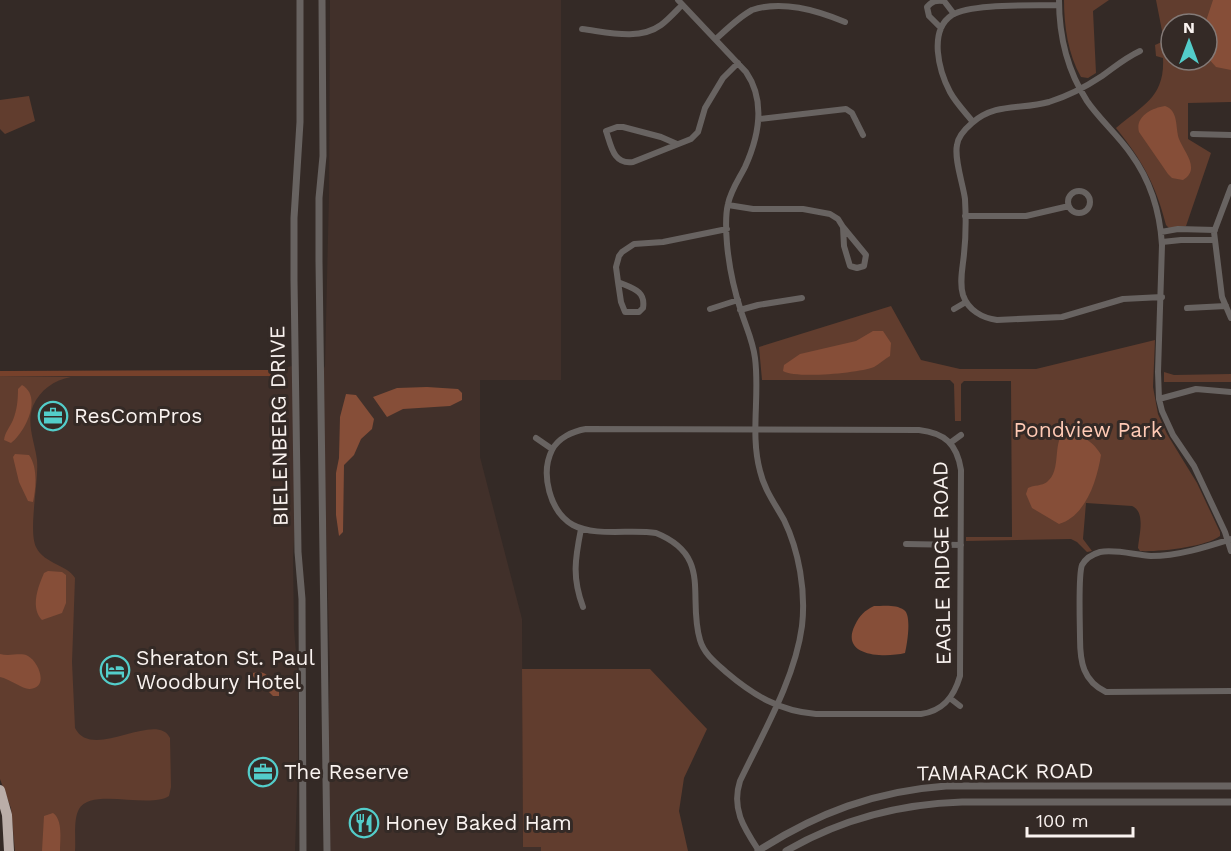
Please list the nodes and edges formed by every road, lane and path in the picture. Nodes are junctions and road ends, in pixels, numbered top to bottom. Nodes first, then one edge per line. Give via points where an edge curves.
1 (300, 0) edge
2 (322, 0) edge
3 (680, 2) edge
4 (1059, 3) edge
5 (954, 14) junction
6 (845, 22) dead end
7 (941, 28) junction
8 (582, 29) dead end
9 (716, 39) junction
10 (1140, 51) dead end
11 (738, 63) junction
12 (1080, 88) junction
13 (759, 119) junction
14 (973, 122) junction
15 (1193, 134) dead end
16 (863, 135) dead end
17 (1231, 135) edge
18 (677, 144) junction
19 (1231, 187) edge
20 (728, 205) junction
21 (1069, 206) dead end
22 (965, 216) junction
23 (843, 227) junction
24 (727, 229) junction
25 (1215, 230) junction
26 (1161, 232) junction
27 (1215, 240) junction
28 (1162, 242) junction
29 (618, 282) junction
30 (1162, 297) junction
31 (802, 298) dead end
32 (738, 300) junction
33 (966, 302) junction
34 (1226, 306) junction
35 (1187, 308) dead end
36 (710, 309) dead end
37 (954, 309) dead end
38 (740, 310) junction
39 (1231, 318) edge
40 (1231, 392) edge
41 (1159, 399) junction
42 (756, 430) junction
43 (961, 435) dead end
44 (536, 438) dead end
45 (950, 443) junction
46 (552, 449) junction
47 (581, 529) junction
48 (1229, 539) edge
49 (906, 544) dead end
50 (961, 544) junction
51 (1231, 551) edge
52 (583, 607) dead end
53 (1231, 691) edge
54 (951, 699) junction
55 (776, 706) junction
56 (960, 706) dead end
57 (1231, 786) edge
58 (0, 790) edge
59 (1231, 802) edge
60 (9, 851) edge
61 (303, 851) edge
62 (327, 851) edge
63 (758, 851) edge
64 (786, 851) edge

1 - 61 street, BIELENBERG DRIVE via 294,280
2 - 62 street, BIELENBERG DRIVE via 319,261
3 - 8 street via 662,24 647,32
3 - 9 street
4 - 5 street
4 - 12 street via 1064,49
5 - 7 street
5 - 7 street via 944,1 930,4 929,16
6 - 9 street via 775,2 751,10
7 - 14 street via 938,49 944,77
9 - 11 street
10 - 12 street
11 - 13 street via 753,82
11 - 18 street via 723,78 705,108 698,132
12 - 14 street via 1048,102 993,110
12 - 26 street via 1140,168 1153,196
13 - 16 street via 846,109
13 - 20 street via 750,154
14 - 22 street via 960,136 956,151
15 - 17 street
18 - 18 street via 624,127 606,131 614,155 627,163
19 - 25 street
20 - 23 street via 830,214
20 - 24 street
21 - 22 street via 1026,216
22 - 33 street via 962,293
23 - 23 street via 866,255 864,266 850,266
24 - 29 street via 634,244 619,256
24 - 32 street via 729,263
25 - 26 street
25 - 27 street
26 - 28 street
27 - 28 street
27 - 34 street
28 - 30 street
29 - 29 street via 622,308 625,312 639,312 643,296
30 - 33 street via 1123,299 1062,317 997,320 980,315
30 - 41 street
31 - 38 street
32 - 36 street
32 - 38 street
33 - 37 street
34 - 35 street
34 - 39 street
38 - 42 street via 755,358
40 - 41 street via 1196,388
41 - 48 street via 1173,435 1194,466
42 - 45 street, EAGLE RIDGE ROAD via 919,430 942,436
42 - 46 street, EAGLE RIDGE ROAD via 586,429 567,436
42 - 55 street via 760,471 794,546 802,585 800,643
43 - 45 street
44 - 46 street
45 - 50 street, EAGLE RIDGE ROAD via 961,470
46 - 47 street via 547,474 552,500 565,520
47 - 52 street via 574,573
47 - 55 street via 656,533 681,548 694,576 700,639 705,650 743,687
48 - 51 street
48 - 53 street via 1161,556 1105,552 1092,556 1080,573 1080,626 1082,668 1091,682 1106,692
49 - 50 street
50 - 54 street, EAGLE RIDGE ROAD via 960,676
54 - 55 street via 942,707 921,714 816,714
54 - 56 street
55 - 63 street via 736,795 740,819
57 - 63 street, TAMARACK ROAD via 915,789 862,800 822,815
58 - 60 highway via 7,815
59 - 64 street, TAMARACK ROAD via 918,805 847,821

